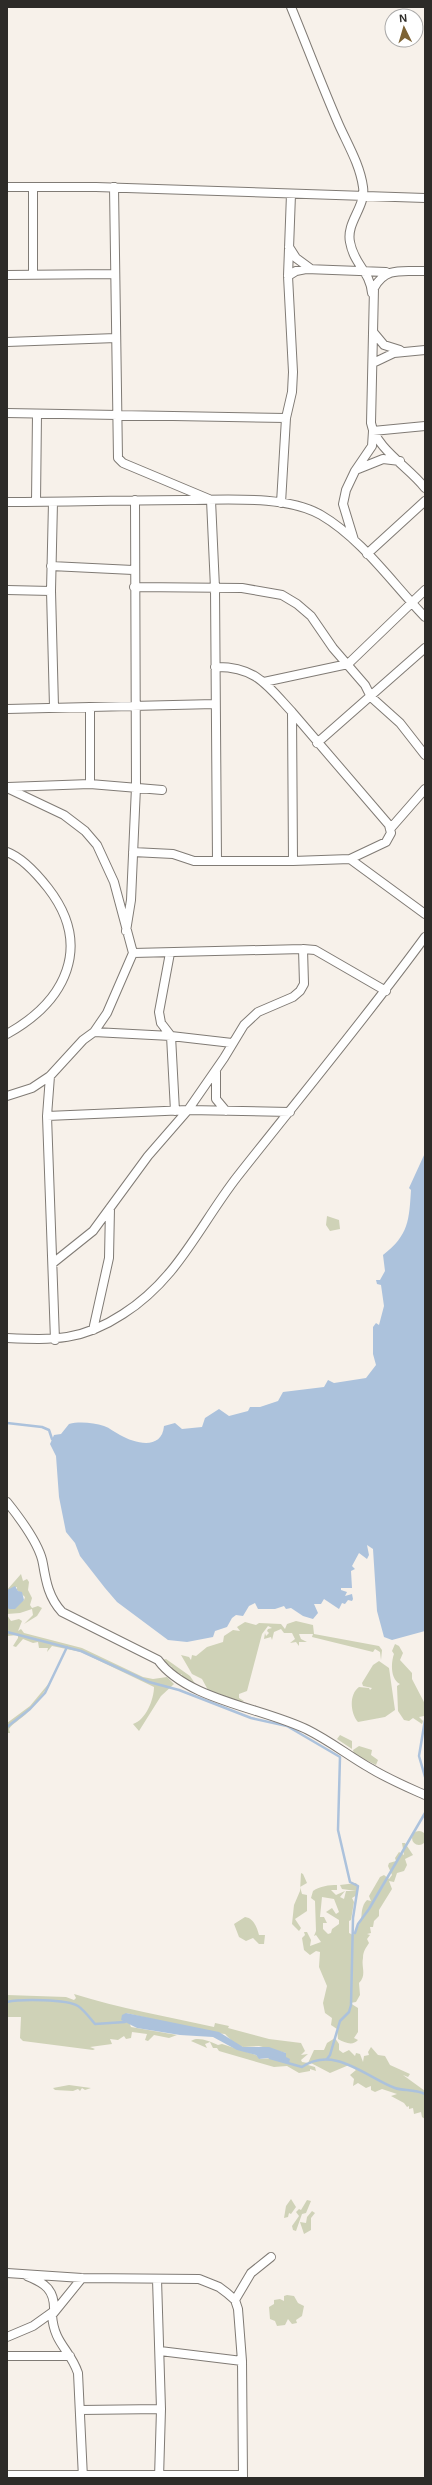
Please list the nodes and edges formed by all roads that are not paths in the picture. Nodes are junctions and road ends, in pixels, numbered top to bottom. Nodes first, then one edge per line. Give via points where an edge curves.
1 (291, 7) edge
2 (7, 187) edge
3 (33, 187) junction
4 (114, 187) junction
5 (292, 194) junction
6 (363, 196) junction
7 (424, 200) edge
8 (289, 246) junction
9 (313, 270) junction
10 (425, 271) edge
11 (387, 272) junction
12 (364, 273) junction
13 (33, 274) junction
14 (114, 274) junction
15 (7, 275) edge
16 (288, 276) junction
17 (372, 293) junction
18 (373, 329) junction
19 (116, 338) junction
20 (7, 342) edge
21 (402, 350) junction
22 (425, 350) edge
23 (373, 363) junction
24 (7, 413) edge
25 (37, 414) junction
26 (117, 416) junction
27 (286, 418) junction
28 (425, 426) edge
29 (373, 431) junction
30 (400, 461) junction
31 (356, 471) junction
32 (425, 488) edge
33 (135, 500) junction
34 (211, 500) junction
35 (425, 501) edge
36 (7, 502) edge
37 (36, 502) junction
38 (53, 502) junction
39 (281, 503) junction
40 (354, 541) junction
41 (367, 554) junction
42 (51, 566) junction
43 (133, 570) junction
44 (134, 587) junction
45 (215, 588) junction
46 (7, 590) edge
47 (425, 590) edge
48 (51, 591) junction
49 (411, 602) junction
50 (425, 616) edge
51 (425, 648) edge
52 (348, 664) junction
53 (215, 667) junction
54 (264, 682) junction
55 (371, 696) junction
56 (215, 704) junction
57 (54, 707) junction
58 (90, 707) junction
59 (136, 707) junction
60 (7, 709) edge
61 (292, 712) junction
62 (317, 743) junction
63 (425, 755) edge
64 (90, 784) junction
65 (7, 787) edge
66 (136, 787) junction
67 (425, 788) edge
68 (162, 790) dead end
69 (390, 829) junction
70 (7, 852) edge
71 (134, 852) junction
72 (350, 859) junction
73 (217, 861) junction
74 (294, 862) junction
75 (425, 914) edge
76 (126, 930) junction
77 (425, 937) edge
78 (303, 949) junction
79 (133, 953) junction
80 (170, 953) junction
81 (386, 991) junction
82 (94, 1032) junction
83 (7, 1034) edge
84 (171, 1036) junction
85 (232, 1043) junction
86 (217, 1069) junction
87 (50, 1076) junction
88 (7, 1096) edge
89 (175, 1110) junction
90 (188, 1110) junction
91 (226, 1111) junction
92 (290, 1112) junction
93 (47, 1116) junction
94 (110, 1208) junction
95 (53, 1263) junction
96 (93, 1330) junction
97 (7, 1338) edge
98 (55, 1340) junction
99 (7, 1502) edge
100 (425, 1795) edge
101 (270, 2257) dead end
102 (7, 2273) edge
103 (20, 2273) junction
104 (82, 2278) junction
105 (157, 2279) junction
106 (235, 2300) junction
107 (54, 2311) junction
108 (7, 2337) edge
109 (160, 2351) junction
110 (7, 2356) edge
111 (70, 2356) junction
112 (242, 2362) junction
113 (161, 2409) junction
114 (80, 2410) junction
115 (7, 2475) edge
116 (83, 2476) edge
117 (159, 2476) edge
118 (243, 2476) edge

1 - 6 street via 350,146 363,186
2 - 3 street
3 - 4 street
3 - 13 street
4 - 5 street
4 - 14 street
5 - 6 street
5 - 8 street
6 - 7 street
6 - 12 street via 349,229 349,235 353,254
8 - 9 street via 296,258
8 - 16 street
9 - 12 street
9 - 16 street via 296,271
10 - 11 street
11 - 12 street
11 - 17 street via 381,276
12 - 17 street via 370,279
13 - 14 street
13 - 15 street
14 - 19 street
16 - 27 street via 293,372 292,392
17 - 18 street
18 - 21 street via 376,337 384,345
18 - 23 street
19 - 20 street
19 - 26 street
21 - 22 street
21 - 23 street
23 - 29 street
24 - 25 street
25 - 26 street
25 - 37 street
26 - 27 street
26 - 34 street via 119,460
27 - 39 street
28 - 29 street
29 - 30 street
29 - 31 street via 372,446
30 - 31 street via 383,459
30 - 32 street
31 - 40 street via 346,490 343,504
33 - 34 street
33 - 38 street
33 - 43 street
34 - 39 street
34 - 45 street
35 - 41 street
36 - 37 street
37 - 38 street
38 - 42 street
39 - 40 street via 320,514
40 - 41 street
41 - 49 street
42 - 43 street
42 - 48 street
43 - 44 street
44 - 45 street
44 - 59 street
45 - 52 street via 268,591 287,598 311,616 333,648
45 - 53 street
46 - 48 street
47 - 49 street
48 - 57 street
49 - 50 street
49 - 52 street
51 - 55 street
52 - 54 street
52 - 55 street
53 - 54 street via 242,668
53 - 56 street
54 - 61 street
55 - 62 street
55 - 63 street via 400,723
56 - 59 street
56 - 73 street
57 - 58 street
57 - 60 street
58 - 59 street
58 - 64 street
59 - 66 street
61 - 62 street
61 - 74 street
62 - 69 street
64 - 65 street
64 - 66 street
65 - 76 street via 64,815 85,831 96,846 114,882
66 - 68 street
66 - 71 street
67 - 69 street
69 - 72 street via 386,842
70 - 83 street via 38,875 58,900 68,922 70,952 66,975 55,995 45,1007
71 - 73 street via 168,853 194,860
71 - 76 street
72 - 74 street
72 - 75 street
73 - 74 street
76 - 79 street
77 - 81 street
78 - 80 street
78 - 81 street via 322,953
78 - 85 street via 304,984 300,991 293,997 258,1012 244,1025
79 - 80 street
79 - 82 street via 108,1013
80 - 84 street via 159,1012 161,1023
81 - 92 street
82 - 84 street
82 - 87 street via 83,1040
84 - 85 street
84 - 89 street
85 - 86 street
86 - 90 street
86 - 91 street via 216,1100
87 - 88 street via 32,1088
87 - 93 street
89 - 90 street
89 - 93 street
90 - 91 street
90 - 94 street via 148,1156
91 - 92 street
92 - 96 street via 236,1179 167,1278 151,1294 123,1314
93 - 95 street
94 - 95 street via 83,1241
94 - 96 street via 109,1258
95 - 98 street
96 - 98 street
97 - 98 street
99 - 100 street via 28,1530 43,1563 43,1574 50,1594 62,1612 158,1660 168,1673 183,1682 229,1703 284,1719 383,1776
101 - 106 street via 251,2273
102 - 103 street
103 - 104 street
103 - 107 street via 47,2287 54,2297
104 - 105 street
104 - 107 street
105 - 106 street via 199,2279 219,2287
105 - 109 street
106 - 112 street
107 - 108 street via 33,2326
107 - 111 street via 54,2332
109 - 112 street
109 - 113 street
110 - 111 street
111 - 114 street via 78,2373
112 - 118 street
113 - 114 street
113 - 117 street
114 - 116 street
115 - 116 street
116 - 117 street
117 - 118 street

